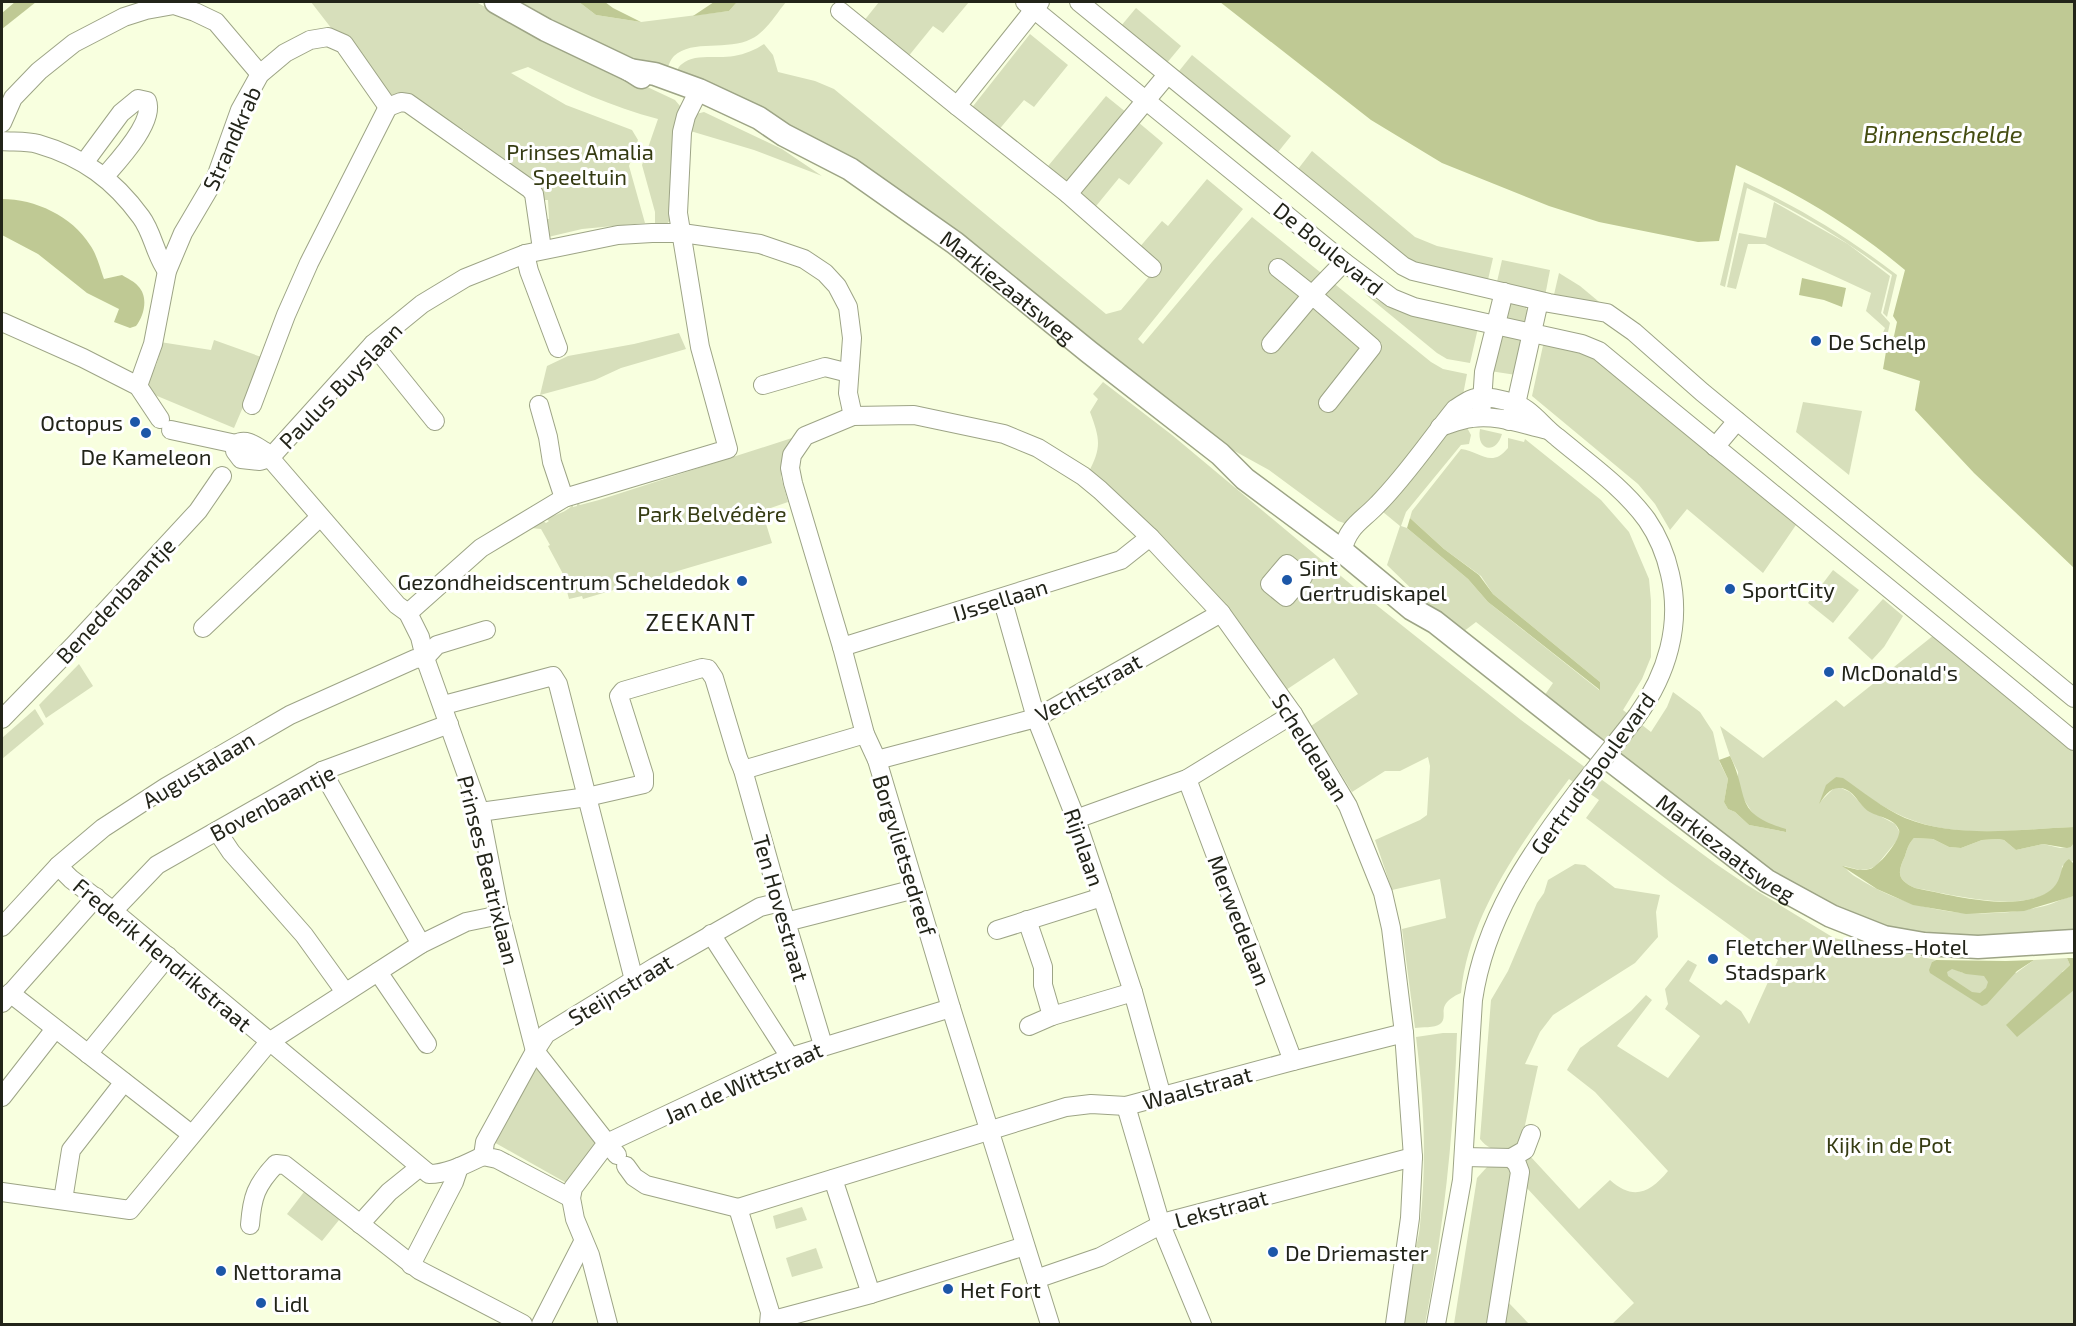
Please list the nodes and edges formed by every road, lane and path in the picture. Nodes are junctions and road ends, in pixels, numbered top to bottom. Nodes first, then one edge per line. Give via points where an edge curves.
1 (496, 2) edge
2 (1079, 2) edge
3 (1031, 8) edge
4 (840, 11) dead end
5 (260, 74) junction
6 (1167, 75) junction
7 (696, 96) junction
8 (957, 106) junction
9 (1141, 106) junction
10 (388, 107) junction
11 (2, 123) edge
12 (2, 141) edge
13 (84, 163) junction
14 (1278, 166) junction
15 (105, 176) junction
16 (1257, 190) junction
17 (1068, 195) junction
18 (682, 233) junction
19 (533, 252) junction
20 (1344, 262) junction
21 (1152, 268) dead end
22 (1278, 268) dead end
23 (167, 271) junction
24 (1504, 292) junction
25 (1312, 295) junction
26 (1544, 302) junction
27 (2, 322) edge
28 (1495, 324) junction
29 (1537, 335) junction
30 (373, 344) junction
31 (1271, 344) dead end
32 (558, 348) dead end
33 (849, 373) junction
34 (763, 385) dead end
35 (138, 386) junction
36 (1482, 397) junction
37 (1328, 403) dead end
38 (252, 405) dead end
39 (539, 405) dead end
40 (1512, 413) junction
41 (853, 416) junction
42 (1480, 417) junction
43 (435, 421) dead end
44 (1737, 421) junction
45 (1440, 427) junction
46 (1715, 447) junction
47 (270, 458) junction
48 (222, 476) dead end
49 (564, 498) junction
50 (320, 517) junction
51 (1866, 527) junction
52 (1150, 537) junction
53 (1348, 544) junction
54 (1847, 554) junction
55 (1002, 598) junction
56 (408, 613) junction
57 (1221, 613) junction
58 (1986, 626) junction
59 (203, 628) dead end
60 (486, 630) dead end
61 (842, 647) junction
62 (1965, 650) junction
63 (425, 658) junction
64 (2074, 698) edge
65 (444, 705) junction
66 (1293, 714) junction
67 (1036, 718) junction
68 (2, 719) edge
69 (449, 724) junction
70 (866, 734) junction
71 (2074, 741) edge
72 (877, 760) junction
73 (743, 770) junction
74 (322, 771) junction
75 (1187, 779) junction
76 (587, 797) junction
77 (480, 812) junction
78 (1076, 819) junction
79 (217, 831) junction
80 (58, 866) junction
81 (915, 889) junction
82 (96, 897) junction
83 (1102, 897) junction
84 (780, 902) junction
85 (113, 911) junction
86 (500, 915) junction
87 (1027, 920) junction
88 (786, 922) junction
89 (2, 927) edge
90 (997, 930) dead end
91 (711, 934) junction
92 (2072, 940) edge
93 (422, 944) junction
94 (168, 956) junction
95 (378, 972) junction
96 (634, 980) junction
97 (345, 992) junction
98 (1133, 992) junction
99 (6, 998) edge
100 (951, 1008) junction
101 (1052, 1016) junction
102 (1029, 1026) dead end
103 (55, 1029) junction
104 (1404, 1033) junction
105 (269, 1042) junction
106 (427, 1044) dead end
107 (823, 1045) junction
108 (535, 1051) junction
109 (88, 1054) junction
110 (790, 1057) junction
111 (1293, 1060) junction
112 (124, 1082) junction
113 (2, 1097) edge
114 (1162, 1097) junction
115 (1126, 1106) junction
116 (990, 1130) junction
117 (191, 1134) junction
118 (1531, 1134) dead end
119 (617, 1155) junction
120 (483, 1156) junction
121 (1413, 1157) junction
122 (1464, 1157) junction
123 (1511, 1158) junction
124 (420, 1167) junction
125 (459, 1167) junction
126 (833, 1179) junction
127 (2, 1192) edge
128 (571, 1197) junction
129 (63, 1200) junction
130 (738, 1208) junction
131 (360, 1224) junction
132 (1161, 1225) junction
133 (250, 1226) dead end
134 (584, 1242) junction
135 (1025, 1246) junction
136 (411, 1265) junction
137 (1036, 1279) junction
138 (870, 1294) junction
139 (770, 1323) edge
140 (523, 1324) edge
141 (541, 1324) edge
142 (608, 1324) edge
143 (1050, 1324) edge
144 (1202, 1324) edge
145 (1395, 1324) edge
146 (1436, 1324) edge
147 (1497, 1324) edge

1 - 7 main road, Markiezaatsweg via 650,83
2 - 6 street, De Boulevard
3 - 8 street, De Boulevard
3 - 9 street, De Boulevard
4 - 8 street
5 - 10 street via 285,53 310,40 328,37 344,44
5 - 11 street, Strandkrab via 216,22 174,5 146,10 74,43 13,98
5 - 23 street, Strandkrab via 240,110 216,177 183,233
6 - 9 street
6 - 14 street, De Boulevard
7 - 18 street via 682,132 678,213
7 - 53 main road, Markiezaatsweg via 755,130 784,135 850,169 955,243 1220,454 1245,479
8 - 17 street
9 - 16 street, De Boulevard
9 - 17 street
10 - 19 street via 408,103 530,189 534,194
10 - 38 street via 309,263
12 - 13 street via 37,144
13 - 15 street
13 - 15 street via 121,113 138,99 147,101 146,117 133,142
14 - 16 street
14 - 24 street, De Boulevard via 1403,266
15 - 23 street via 142,219
16 - 20 street, De Boulevard
17 - 21 street
18 - 19 street, Paulus Buyslaan via 618,236
18 - 33 street, Paulus Buyslaan via 760,244 804,259 825,273 848,307 852,338
18 - 49 street via 699,347 728,449
19 - 30 street, Paulus Buyslaan via 465,278 422,304
19 - 32 street via 529,271
20 - 25 street
20 - 28 street, De Boulevard via 1392,298 1414,307
22 - 25 street
23 - 35 street, Strandkrab via 153,344
24 - 26 street, De Boulevard
24 - 28 street
25 - 31 street
25 - 37 street via 1372,347
26 - 29 street
26 - 44 street, De Boulevard via 1607,313
27 - 35 street via 81,364
28 - 29 street, De Boulevard
28 - 36 street
29 - 40 street
29 - 46 street, De Boulevard via 1599,351
30 - 43 street
30 - 47 street, Paulus Buyslaan
33 - 34 street via 825,367
33 - 41 street, Paulus Buyslaan
35 - 47 street via 165,425 236,444 253,444
36 - 40 street, Gertrudisboulevard
36 - 42 street
36 - 45 street via 1455,409
39 - 49 street
40 - 42 street, Gertrudisboulevard
40 - 122 street, Gertrudisboulevard, bridge via 1548,430 1627,496 1648,522 1670,574 1673,632 1655,688 1544,835 1495,920 1477,973 1473,1000
41 - 52 street, Scheldelaan via 914,415 1004,434 1038,447 1083,476
41 - 61 street, Borgvlietsedreef via 805,436 792,455 790,468
42 - 45 street, Gertrudisboulevard
44 - 46 street
44 - 51 street, De Boulevard
45 - 53 street via 1379,504 1371,524
46 - 54 street, De Boulevard
47 - 50 street
48 - 68 street, Benedenbaantje via 198,511
49 - 56 street via 481,548
50 - 56 street
50 - 59 street
51 - 54 street
51 - 58 street, De Boulevard
52 - 55 street, IJssellaan via 1121,560
52 - 57 street, Scheldelaan
53 - 92 main road, Markiezaatsweg via 1412,609 1435,622 1749,867 1831,916 1884,937 1924,944 1978,947
54 - 62 street, De Boulevard
55 - 61 street, IJssellaan
55 - 67 street, Rijnlaan
56 - 63 street, Prinses Beatrixlaan
57 - 66 street, Scheldelaan
57 - 67 street, Vechtstraat
58 - 62 street
58 - 64 street, De Boulevard
60 - 63 street, Augustalaan via 436,645
61 - 70 street, Borgvlietsedreef
62 - 71 street, De Boulevard
63 - 65 street, Prinses Beatrixlaan
63 - 80 street, Augustalaan via 290,715 103,828
65 - 69 street, Prinses Beatrixlaan
65 - 76 street via 553,676
66 - 75 street
66 - 104 street, Scheldelaan via 1348,806 1383,893
67 - 72 street, Vechtstraat
67 - 78 street, Rijnlaan
69 - 74 street, Bovenbaantje
69 - 77 street, Prinses Beatrixlaan
70 - 72 street, Borgvlietsedreef
70 - 73 street
72 - 81 street, Borgvlietsedreef
73 - 76 street, Ten Hovestraat via 714,678 708,669 702,668 623,691 619,696 644,784
73 - 84 street, Ten Hovestraat
74 - 79 street, Bovenbaantje
74 - 93 street
75 - 78 street
75 - 111 street, Merwedelaan
76 - 77 street
76 - 96 street
77 - 86 street, Prinses Beatrixlaan
78 - 83 street, Rijnlaan
79 - 85 street, Bovenbaantje via 156,865
79 - 97 street via 304,935
80 - 82 street, Frederik Hendrikstraat
80 - 89 street, Augustalaan
81 - 88 street
81 - 100 street, Borgvlietsedreef
82 - 85 street, Frederik Hendrikstraat
82 - 99 street
83 - 87 street
83 - 98 street, Rijnlaan
84 - 88 street, Ten Hovestraat
84 - 91 street, Steijnstraat via 760,906
85 - 94 street, Frederik Hendrikstraat
86 - 93 street via 466,922
86 - 108 street, Prinses Beatrixlaan
87 - 90 street
87 - 101 street via 1043,967 1043,985
88 - 107 street, Ten Hovestraat
91 - 96 street, Steijnstraat
91 - 110 street
93 - 95 street
94 - 105 street, Frederik Hendrikstraat
94 - 109 street
95 - 97 street
95 - 106 street
96 - 108 street, Steijnstraat via 546,1034
97 - 105 street
98 - 101 street
98 - 114 street, Rijnlaan
99 - 103 street
100 - 107 street, Jan de Wittstraat
100 - 116 street, Borgvlietsedreef
101 - 102 street
103 - 109 street
103 - 113 street
104 - 111 street, Waalstraat
104 - 121 street, Scheldelaan
105 - 117 street
105 - 124 street, Frederik Hendrikstraat
107 - 110 street, Jan de Wittstraat
108 - 119 street
108 - 120 street, Steijnstraat via 484,1142
109 - 112 street
110 - 119 street, Jan de Wittstraat
111 - 114 street, Waalstraat
112 - 117 street
112 - 129 street via 71,1149
114 - 115 street, Waalstraat
115 - 116 street, Waalstraat via 1066,1107
115 - 132 street
116 - 126 street, Waalstraat
116 - 135 street, Borgvlietsedreef
117 - 129 street via 130,1210
118 - 123 street via 1525,1150
119 - 128 street via 573,1188
119 - 130 street via 634,1177 646,1185
120 - 125 street
120 - 128 street via 497,1159
121 - 132 street, Lekstraat
121 - 145 street, Scheldelaan via 1410,1218
122 - 123 street
122 - 146 street, Gertrudisboulevard
123 - 147 street via 1520,1172
124 - 125 street via 429,1174
124 - 131 street
125 - 136 street
126 - 130 street, Waalstraat
126 - 138 street
127 - 129 street
128 - 134 street
130 - 139 street
131 - 133 street via 285,1165 276,1164 256,1190
131 - 136 street
132 - 137 street, Lekstraat via 1100,1257
132 - 144 street
134 - 141 street
134 - 142 street
135 - 137 street, Borgvlietsedreef
135 - 138 street
136 - 140 street
137 - 143 street, Borgvlietsedreef
138 - 139 street

